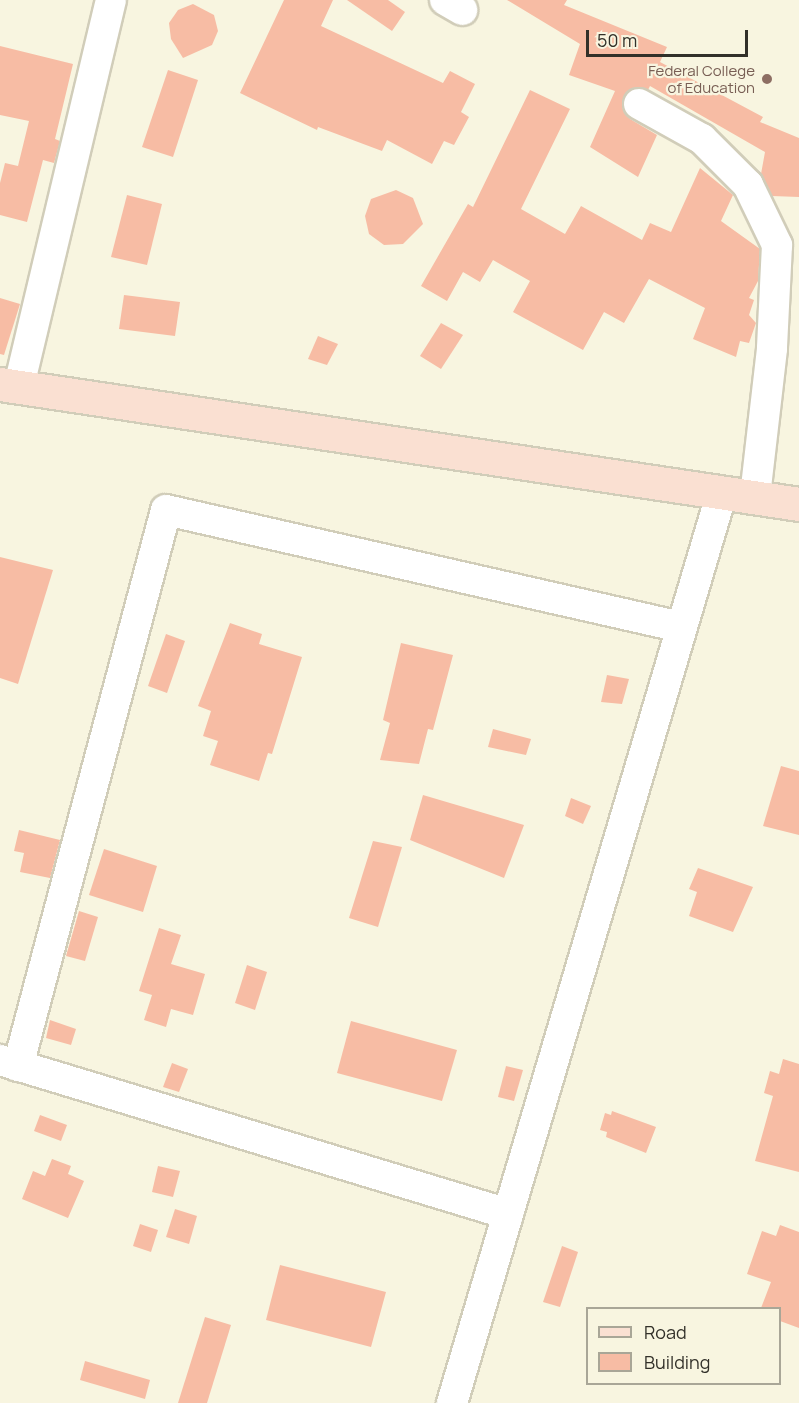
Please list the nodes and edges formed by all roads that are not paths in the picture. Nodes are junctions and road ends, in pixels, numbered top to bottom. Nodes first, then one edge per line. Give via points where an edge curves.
1 (111, 0) edge
2 (639, 104) dead end
3 (10, 385) edge
4 (722, 492) junction
5 (755, 497) junction
6 (799, 504) edge
7 (681, 627) junction
8 (9, 1063) edge
9 (508, 1214) junction
10 (452, 1403) edge

1 - 3 street
2 - 5 street via 702,139 747,185 777,245 772,349
3 - 4 main road
4 - 5 main road
4 - 7 street
5 - 6 main road
7 - 8 street via 166,510
7 - 9 street
8 - 9 street
9 - 10 street

